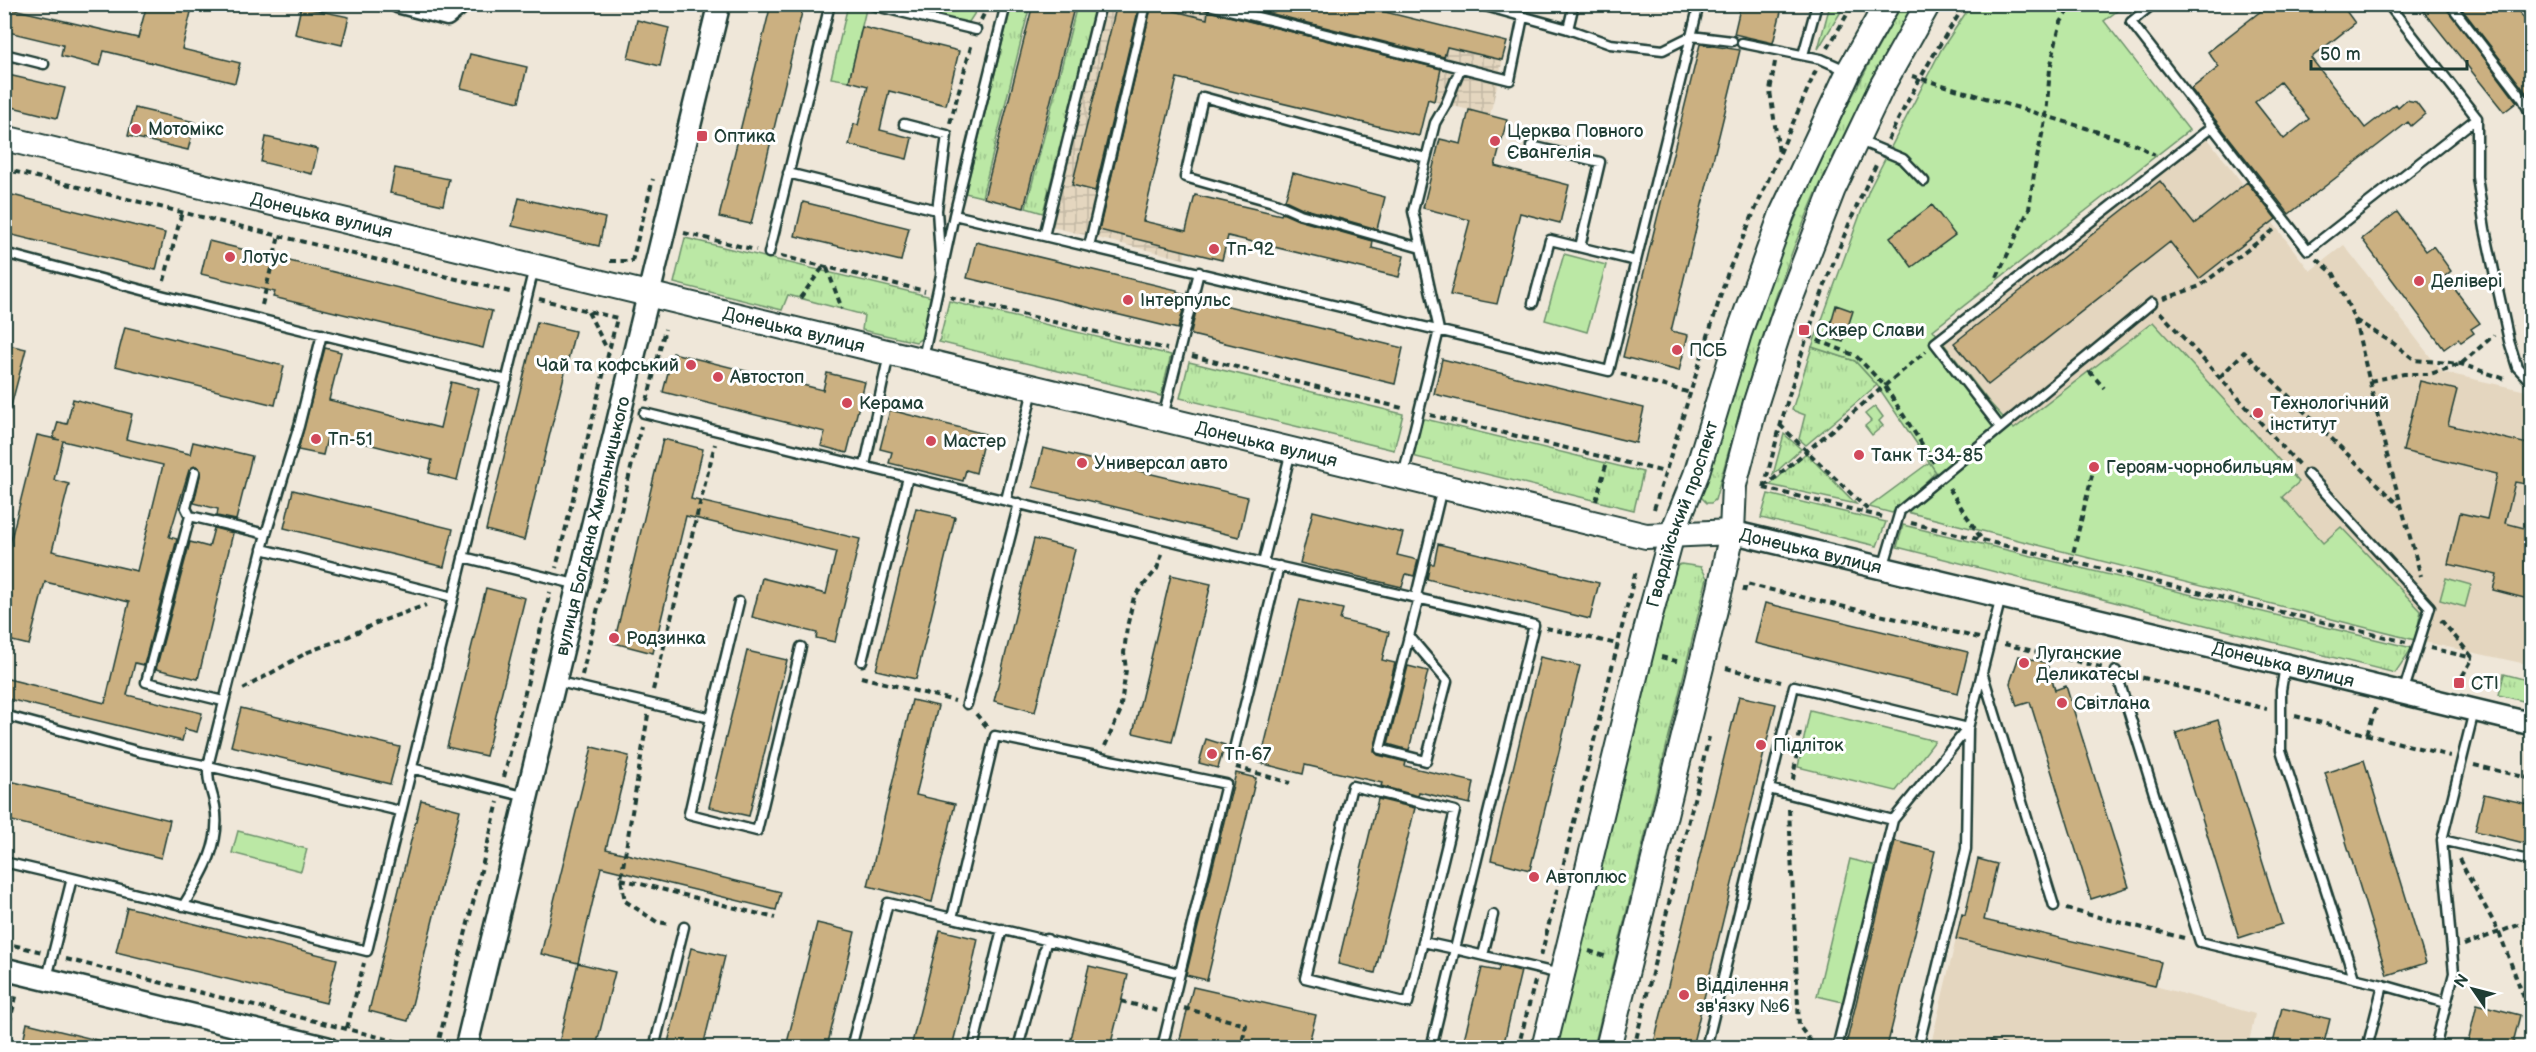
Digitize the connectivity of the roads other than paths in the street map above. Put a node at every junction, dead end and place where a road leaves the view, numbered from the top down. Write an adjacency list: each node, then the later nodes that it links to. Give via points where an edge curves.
1 (397, 4): 2 (street, via 447,16)
2 (463, 4)
3 (719, 4): 54 (street, вулиця Богдана Хмельницького)
4 (830, 4): 40 (lane)
5 (867, 4): 23 (lane)
6 (1006, 4): 43 (lane)
7 (1101, 4): 44 (lane)
8 (1146, 4): 45 (lane)
9 (1206, 4): 30 (lane)
10 (1478, 4): 21 (lane)
11 (1574, 4): 22 (lane)
12 (1699, 4): 24 (lane)
13 (1817, 4): 28 (lane)
14 (1887, 4): 31 (main road, Гвардійський проспект)
15 (1928, 4): 37 (main road, Гвардійський проспект)
16 (2153, 4): 35 (lane, via 2131,22)
17 (2388, 4): 33 (lane)
18 (2450, 4): 32 (lane, via 2523,99)
19 (2528, 4): 20 (lane)
20 (2532, 9)
21 (1523, 16): 22 (lane); 30 (lane, via 1510,80)
22 (1568, 29): 24 (lane, via 1610,44 1663,50)
23 (976, 30)
24 (1691, 36): 25 (lane); 50 (lane)
25 (1732, 41)
26 (1742, 43): 28 (lane)
27 (4, 54): 29 (lane)
28 (1803, 56): 31 (lane)
29 (44, 64)
30 (1460, 69): 39 (lane, via 1435,123)
31 (1849, 71): 79 (main road, Гвардійський проспект, via 1782,214 1739,333 1696,475)
32 (2532, 117)
33 (2477, 118): 35 (lane, via 2308,250); 62 (lane, via 2477,177 2484,229 2517,367)
34 (904, 124): 42 (lane, via 947,135)
35 (2212, 127): 66 (lane, via 1935,343)
36 (4, 138): 51 (main road, Донецька вулиця)
37 (1857, 139): 41 (lane, via 1902,159); 77 (main road, Гвардійський проспект, via 1833,189 1756,402 1734,485)
38 (1531, 146): 46 (lane, via 1600,162)
39 (1426, 158): 47 (lane, via 1413,211); 47 (lane, via 1203,97 1185,177)
40 (788, 173): 42 (lane); 49 (lane)
41 (1924, 182)
42 (937, 210): 53 (lane)
43 (954, 215): 44 (lane); 53 (lane)
44 (1044, 236): 45 (lane)
45 (1089, 246): 52 (lane)
46 (1580, 247): 50 (lane); 55 (lane, via 1550,240)
47 (1421, 248): 57 (lane)
48 (4, 253): 58 (lane)
49 (769, 253)
50 (1636, 261): 57 (lane, via 1609,371)
51 (534, 267): 54 (main road, Донецька вулиця); 61 (lane)
52 (1199, 272): 57 (lane); 65 (lane)
53 (941, 274): 60 (lane)
54 (649, 296): 59 (main road, Донецька вулиця); 85 (street, вулиця Богдана Хмельницького)
55 (1533, 303)
56 (2152, 303): 66 (lane)
57 (1439, 330): 72 (lane)
58 (322, 334): 61 (lane); 78 (lane)
59 (889, 353): 60 (main road, Донецька вулиця); 68 (lane)
60 (922, 362): 63 (main road, Донецька вулиця)
61 (507, 380): 81 (lane)
62 (2532, 383)
63 (1033, 388): 65 (main road, Донецька вулиця); 74 (lane)
64 (644, 413): 68 (lane)
65 (1162, 420): 67 (main road, Донецька вулиця)
66 (2000, 427): 84 (lane, via 1900,510)
67 (1291, 451): 72 (main road, Донецька вулиця); 82 (lane)
68 (865, 465): 71 (lane)
69 (195, 472): 76 (lane, via 186,508)
70 (2308, 474): 97 (lane, via 2430,607)
71 (908, 477): 74 (lane); 92 (lane)
72 (1403, 478): 73 (main road, Донецька вулиця)
73 (1442, 487): 79 (main road, Донецька вулиця, via 1646,536); 87 (lane)
74 (1006, 500): 75 (lane)
75 (1018, 503): 82 (lane); 99 (lane)
76 (190, 516): 78 (lane); 98 (lane, via 146,682)
77 (1732, 532): 79 (main road, Донецька вулиця); 84 (street, Донецька вулиця); 142 (main road, Гвардійський проспект)
78 (266, 534): 80 (lane)
79 (1672, 534): 128 (main road, Гвардійський проспект)
80 (262, 549): 86 (lane); 98 (lane)
81 (463, 557): 85 (lane); 86 (lane)
82 (1263, 563): 83 (lane)
83 (1279, 567): 87 (lane); 105 (lane)
84 (1883, 568): 88 (street, Донецька вулиця)
85 (579, 585): 96 (street, вулиця Богдана Хмельницького)
86 (453, 597): 107 (lane)
87 (1417, 597): 90 (lane); 124 (lane, via 1534,625)
88 (2001, 597): 93 (street, Донецька вулиця); 95 (lane)
89 (739, 602): 102 (lane)
90 (1409, 636): 90 (lane, via 1448,681 1426,761 1380,749)
91 (801, 647): 102 (lane, via 758,831 689,814)
92 (862, 661)
93 (2285, 665): 97 (street, Донецька вулиця); 129 (lane, via 2281,750)
94 (2116, 671): 129 (lane, via 2200,942)
95 (1983, 674): 104 (lane); 117 (lane)
96 (554, 681): 102 (lane); 109 (street, вулиця Богдана Хмельницького)
97 (2403, 694): 100 (street, Донецька вулиця)
98 (223, 701): 106 (lane)
99 (967, 704)
100 (2474, 711): 103 (street, Донецька вулиця); 112 (lane)
101 (5, 717): 106 (lane)
102 (711, 718)
103 (2532, 724)
104 (1968, 728): 108 (lane, via 1794,686); 111 (lane); 145 (lane, via 1966,849)
105 (1233, 753)
106 (208, 766): 110 (lane); 116 (lane, via 207,782 215,805 217,830 212,852)
107 (411, 768): 109 (lane); 110 (lane)
108 (1769, 789): 111 (lane); 143 (lane)
109 (527, 797): 134 (street, вулиця Богдана Хмельницького)
110 (400, 811): 116 (lane, via 367,951)
111 (1893, 820): 144 (lane)
112 (2442, 840): 113 (lane); 132 (lane, via 2454,973)
113 (2532, 861)
114 (4, 862): 115 (lane)
115 (72, 879): 116 (lane); 130 (lane)
116 (183, 906)
117 (2054, 906)
118 (1493, 915): 125 (lane)
119 (952, 918): 121 (lane); 127 (lane, via 995,736 1226,784); 136 (lane, via 888,903)
120 (684, 927): 135 (lane)
121 (1002, 929): 122 (lane); 137 (lane)
122 (1047, 939): 127 (lane); 138 (lane)
123 (1423, 942): 123 (lane, via 1455,811 1352,786 1305,978 1408,1003); 124 (lane)
124 (1455, 949): 125 (lane); 140 (lane)
125 (1483, 956): 128 (lane)
126 (4, 969): 130 (street)
127 (1180, 973): 139 (lane)
128 (1562, 975): 141 (main road, Гвардійський проспект)
129 (2354, 978): 131 (lane)
130 (47, 979): 133 (street, via 268,1037)
131 (2382, 985): 132 (lane); 146 (lane)
132 (2446, 1003): 147 (lane)
133 (327, 1047)
134 (466, 1047)
135 (654, 1047)
136 (850, 1047)
137 (973, 1047)
138 (1018, 1047)
139 (1162, 1047)
140 (1431, 1047)
141 (1545, 1047)
142 (1608, 1047)
143 (1706, 1047)
144 (1838, 1047)
145 (1918, 1047)
146 (2367, 1047)
147 (2435, 1047)

